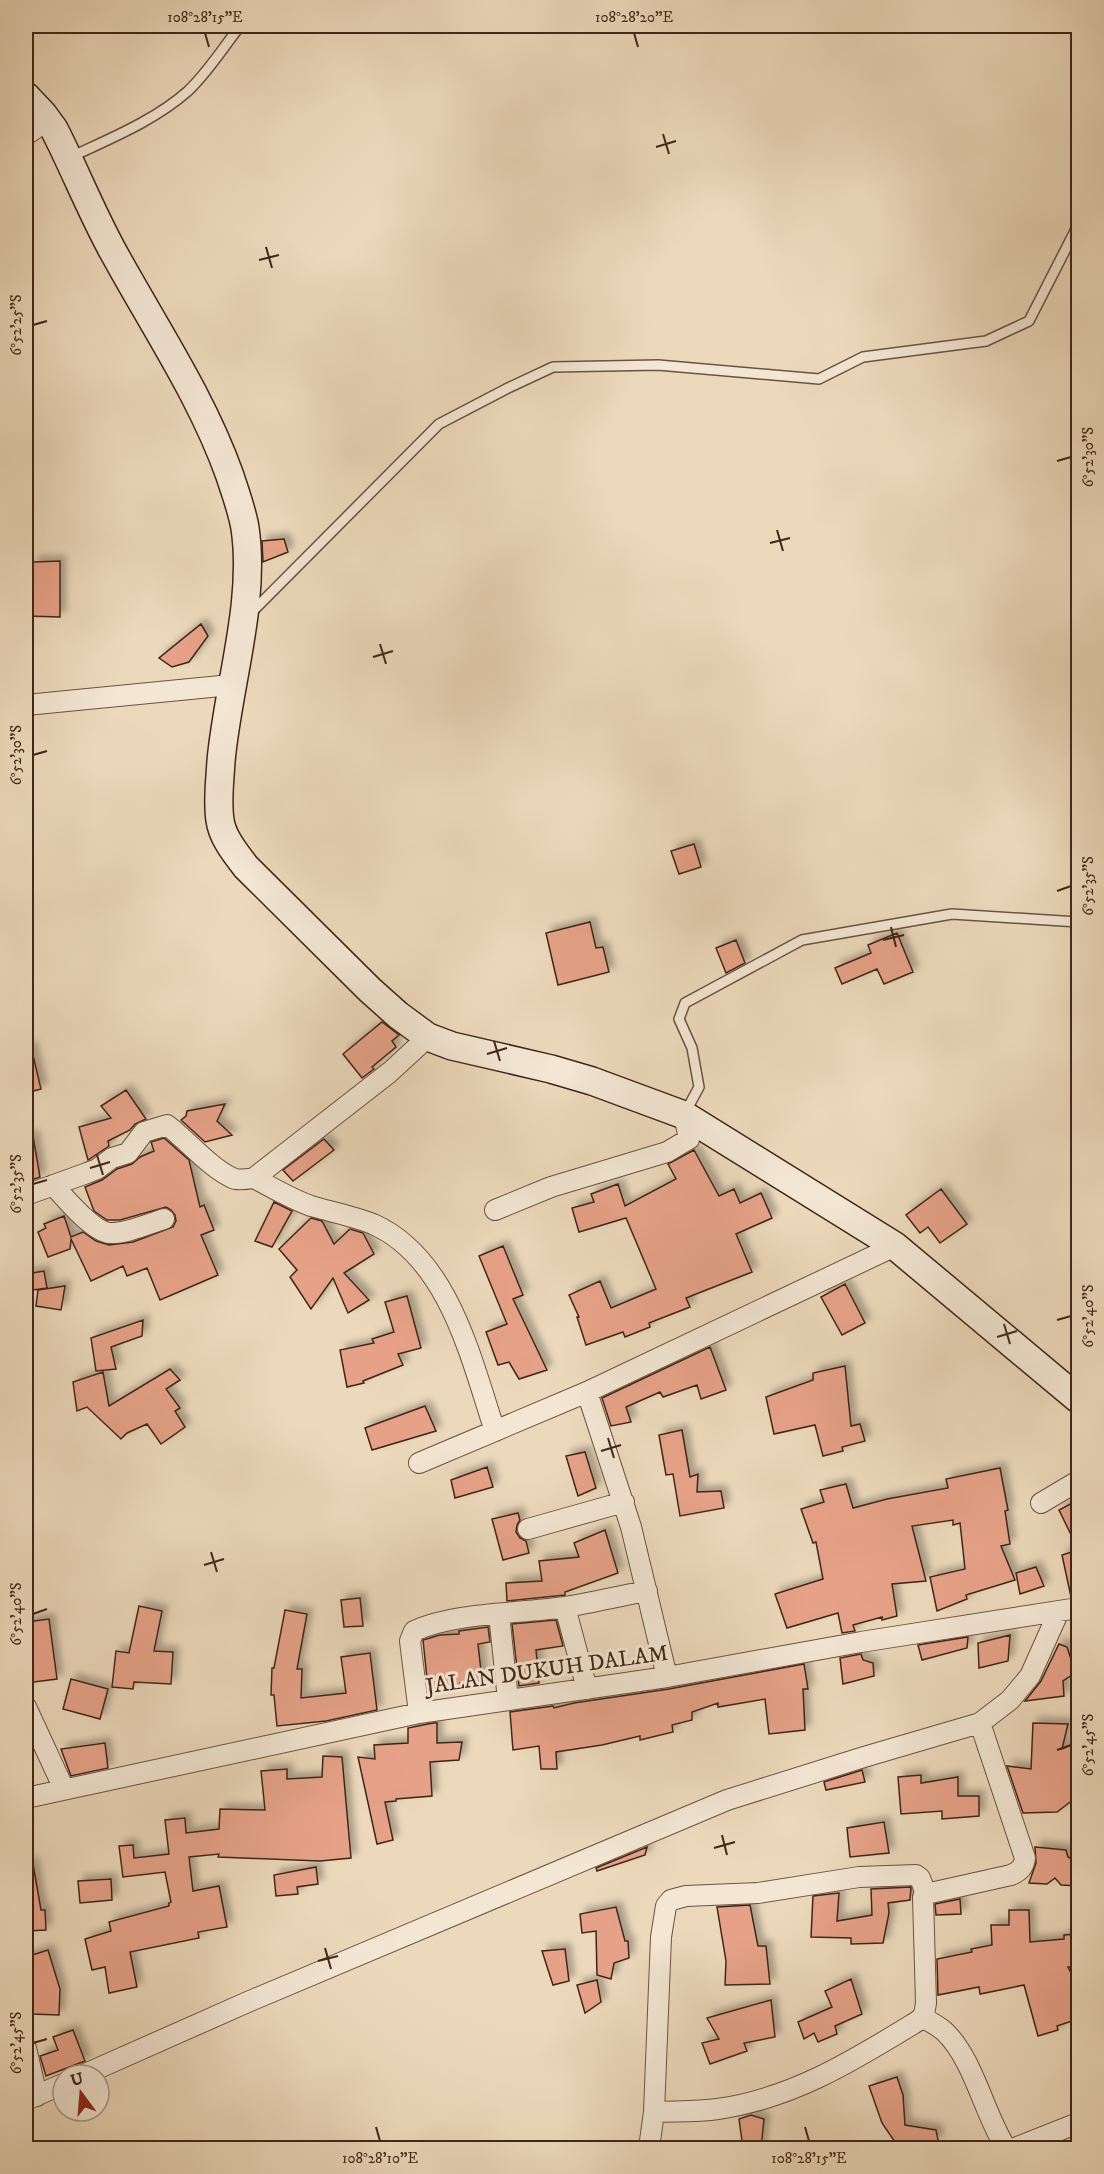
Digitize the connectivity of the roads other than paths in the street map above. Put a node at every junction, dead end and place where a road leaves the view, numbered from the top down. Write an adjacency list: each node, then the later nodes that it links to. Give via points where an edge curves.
1 (240, 26): 5 (lane, via 188,91 139,124)
2 (26, 96): 3 (street)
3 (48, 120): 4 (street); 5 (street)
4 (26, 135)
5 (69, 158): 7 (street, via 114,254 185,378 224,461 244,526 247,571)
6 (1078, 225): 7 (lane, via 1029,321 986,341 863,357 819,379 658,365 553,368 508,388 440,424)
7 (242, 622): 8 (street)
8 (231, 685): 9 (street); 11 (street, via 219,794 220,822 234,850 261,883 370,990)
9 (26, 705)
10 (1078, 922): 12 (lane, via 952,914 802,940 686,1003 679,1019 692,1048 699,1087)
11 (428, 1037): 12 (street, via 592,1081); 13 (street, via 390,1072)
12 (684, 1115): 16 (street, via 690,1139 667,1152 567,1181); 18 (street)
13 (254, 1178): 14 (street, via 235,1179 167,1125 144,1132 128,1153); 21 (street, via 293,1199 375,1225 405,1244 448,1301)
14 (53, 1185): 15 (street); 17 (street, via 104,1232)
15 (26, 1195)
16 (495, 1210)
17 (164, 1219)
18 (895, 1246): 19 (street); 20 (street)
19 (587, 1392): 21 (street); 24 (street)
20 (1078, 1399)
21 (495, 1431): 22 (street)
22 (419, 1463)
23 (1078, 1480): 25 (street)
24 (624, 1502): 26 (street); 27 (street)
25 (1041, 1503)
26 (528, 1529)
27 (646, 1591): 28 (street); 31 (street)
28 (565, 1607): 30 (street); 32 (street)
29 (1069, 1610): 31 (street, JALAN DUKUH DALAM); 36 (street, via 1030,1676 1010,1700)
30 (498, 1614): 33 (street); 35 (street, via 427,1625 414,1631 410,1641)
31 (667, 1677): 32 (street, JALAN DUKUH DALAM)
32 (587, 1689): 33 (street, JALAN DUKUH DALAM)
33 (508, 1700): 35 (street, JALAN DUKUH DALAM)
34 (26, 1707): 37 (street)
35 (419, 1713): 37 (street, JALAN DUKUH DALAM)
36 (980, 1723): 39 (street, via 1025,1864 1011,1875); 42 (street, via 727,1800)
37 (64, 1789): 38 (street, JALAN DUKUH DALAM)
38 (26, 1798)
39 (926, 1894): 40 (street, via 922,1900 926,2003); 45 (street, via 916,1875 859,1877 758,1893 671,1900 666,1906 661,1937)
40 (922, 2017): 45 (street, via 846,2065 773,2097 715,2110); 48 (street, via 957,2046)
41 (26, 2048): 44 (street)
42 (110, 2063)
43 (51, 2089): 44 (street)
44 (31, 2098)
45 (654, 2112): 47 (street)
46 (1078, 2123): 49 (street)
47 (649, 2148)
48 (1006, 2148)
49 (1015, 2148)

